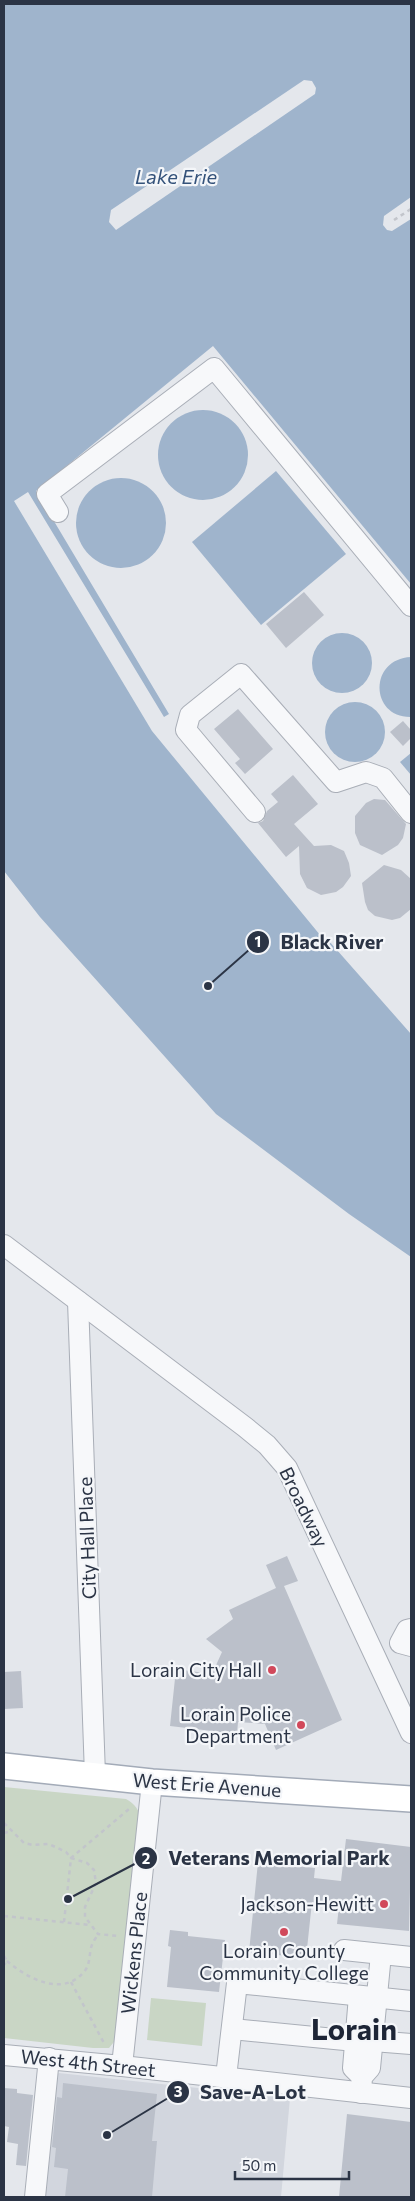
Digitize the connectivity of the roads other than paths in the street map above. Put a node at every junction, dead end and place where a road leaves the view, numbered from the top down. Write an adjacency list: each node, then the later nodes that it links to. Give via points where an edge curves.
1 (58, 512): 2 (street, via 47,494 214,368)
2 (411, 606)
3 (255, 812): 4 (street, via 186,730 190,715 241,674 336,782 366,772 383,778)
4 (411, 813)
5 (4, 1245): 6 (street, Broadway)
6 (78, 1300): 8 (street, Broadway, via 245,1427 278,1456 287,1468); 11 (street, City Hall Place)
7 (407, 1639): 8 (street)
8 (374, 1654): 9 (street, Broadway)
9 (411, 1733)
10 (4, 1766): 11 (main road, West Erie Avenue)
11 (95, 1775): 12 (main road, West Erie Avenue)
12 (152, 1782): 13 (main road, West Erie Avenue); 24 (street, Wickens Place)
13 (411, 1800)
14 (344, 1950): 15 (street)
15 (381, 1954): 16 (street); 17 (street)
16 (411, 1957)
17 (368, 1997): 18 (street); 19 (street, via 237,1983); 20 (street)
18 (411, 2001)
19 (232, 2029): 20 (street); 25 (street)
20 (364, 2041): 21 (street); 26 (street, via 370,2068)
21 (411, 2044)
22 (4, 2054): 23 (street, West 4th Street)
23 (49, 2058): 24 (street, West 4th Street); 28 (street)
24 (122, 2066): 25 (street, West 4th Street)
25 (226, 2077): 26 (street, West 4th Street)
26 (362, 2085): 27 (street, West 4th Street)
27 (411, 2098)
28 (35, 2197)

